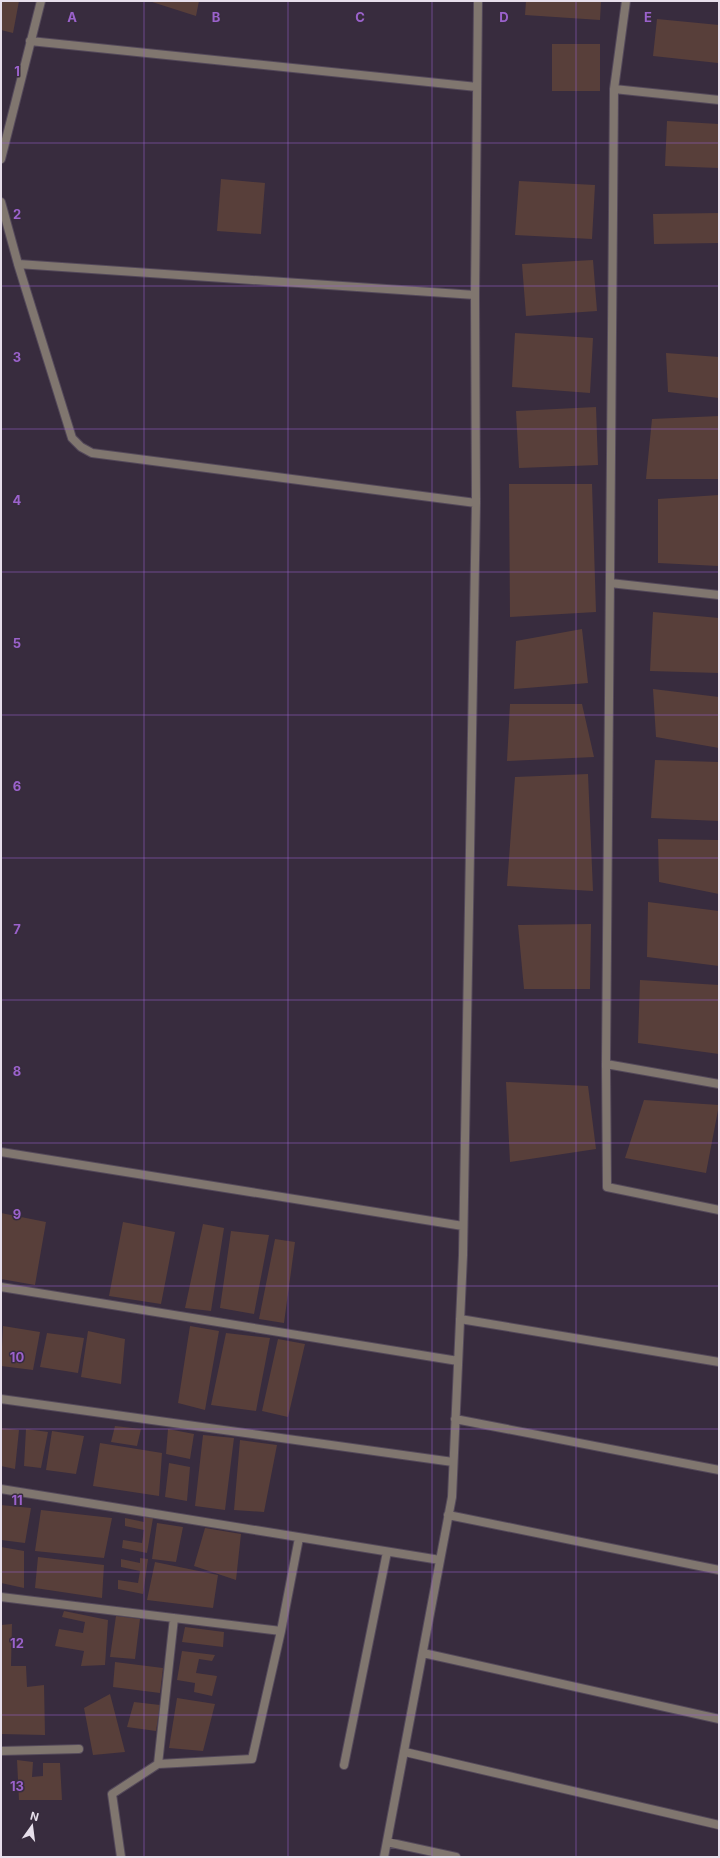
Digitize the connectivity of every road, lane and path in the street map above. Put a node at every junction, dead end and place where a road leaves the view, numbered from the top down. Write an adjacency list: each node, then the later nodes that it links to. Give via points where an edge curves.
1 (41, 1): 4 (street)
2 (478, 1): 5 (street)
3 (626, 1): 6 (street)
4 (30, 41): 5 (street); 8 (street)
5 (477, 87): 11 (street)
6 (614, 89): 7 (street); 13 (street)
7 (719, 100)
8 (1, 159)
9 (1, 202): 10 (street)
10 (18, 264): 11 (street); 12 (street, via 72,438 92,453)
11 (475, 295): 12 (street)
12 (476, 503): 19 (street)
13 (610, 583): 14 (street); 15 (street)
14 (719, 595)
15 (606, 1064): 16 (street); 18 (street, via 607,1187)
16 (719, 1084)
17 (1, 1152): 19 (street)
18 (719, 1210)
19 (463, 1226): 21 (street)
20 (1, 1287): 22 (street)
21 (460, 1319): 22 (street); 23 (street)
22 (458, 1361): 25 (street)
23 (719, 1362)
24 (1, 1399): 26 (street)
25 (455, 1419): 26 (street); 27 (street)
26 (453, 1462): 29 (street, via 452,1498)
27 (719, 1470)
28 (1, 1489): 30 (street)
29 (448, 1515): 32 (street); 33 (street)
30 (299, 1538): 31 (street); 36 (street)
31 (387, 1552): 32 (street); 43 (street)
32 (440, 1560): 37 (street)
33 (719, 1570)
34 (1, 1597): 35 (street)
35 (174, 1618): 36 (street); 42 (street)
36 (281, 1631): 42 (street, via 252,1759)
37 (423, 1653): 38 (street); 41 (street)
38 (719, 1719)
39 (79, 1749): 40 (street)
40 (1, 1751)
41 (405, 1752): 44 (street); 45 (street)
42 (158, 1764): 46 (street, via 112,1794)
43 (344, 1765)
44 (719, 1825)
45 (387, 1842): 47 (street); 48 (street)
46 (121, 1857)
47 (384, 1857)
48 (456, 1857)

